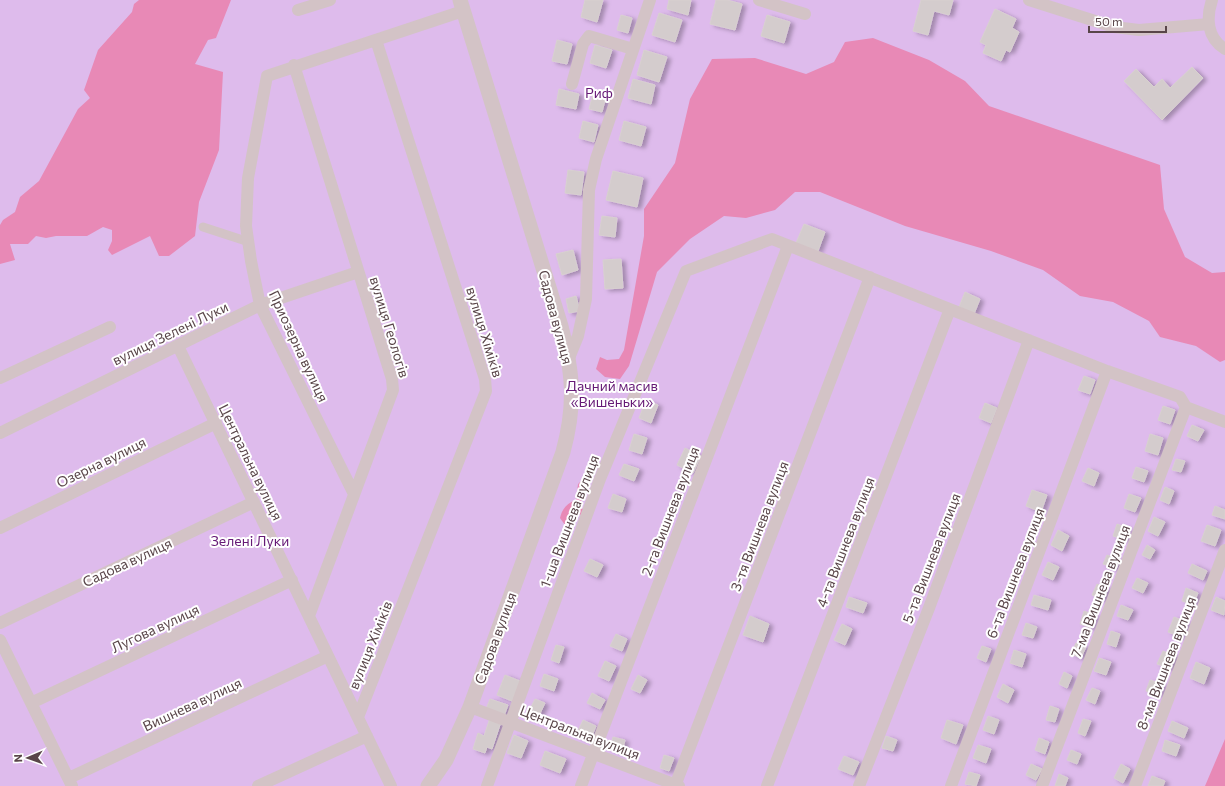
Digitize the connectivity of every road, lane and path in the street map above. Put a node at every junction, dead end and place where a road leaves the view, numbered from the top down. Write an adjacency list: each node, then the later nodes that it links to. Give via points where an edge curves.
1 (330, 0): 7 (street)
2 (650, 0): 11 (street)
3 (760, 0): 8 (street)
4 (1030, 0): 9 (street, via 1114,27 1139,30)
5 (1212, 0): 9 (street, via 1208,11)
6 (462, 5): 10 (street, Приозерна вулиця); 25 (street, Садова вулиця)
7 (298, 10)
8 (805, 14)
9 (1209, 24): 12 (street, via 1213,36)
10 (376, 40): 13 (street, Приозерна вулиця); 43 (street, вулиця Хіміків, via 485,379 486,391)
11 (633, 49): 14 (street, via 589,36 583,44); 25 (street, via 596,159 589,190 586,299 578,336)
12 (1225, 49)
13 (294, 65): 16 (street, Приозерна вулиця, via 267,76 248,178); 18 (street, вулиця Геологів)
14 (572, 84)
15 (203, 227): 16 (street)
16 (248, 242): 20 (street, Приозерна вулиця)
17 (788, 246): 19 (street); 44 (street, 1-ша Вишнева вулиця, via 772,239 686,271 600,479); 46 (street, 2-га Вишнева вулиця)
18 (358, 272): 20 (street, вулиця Зелені Луки); 32 (street, вулиця Геологів, via 392,379 393,390)
19 (870, 277): 21 (street); 53 (street, 3-тя Вишнева вулиця)
20 (260, 305): 24 (street, вулиця Зелені Луки); 32 (street, Приозерна вулиця)
21 (950, 309): 23 (street); 54 (street, 4-та Вишнева вулиця)
22 (110, 327): 27 (street)
23 (1029, 340): 26 (street); 55 (street, 5-та Вишнева вулиця, via 929,608)
24 (178, 346): 30 (street, Центральна вулиця); 31 (street, вулиця Зелені Луки)
25 (569, 358): 42 (street, Садова вулиця, via 572,407 563,452)
26 (1107, 371): 28 (street, via 1180,397); 56 (street, 6-та Вишнева вулиця)
27 (0, 378)
28 (1186, 407): 29 (street); 57 (street, 7-ма Вишнева вулиця)
29 (1225, 422)
30 (216, 423): 33 (street, Центральна вулиця); 34 (street, Озерна вулиця)
31 (0, 433)
32 (354, 494): 37 (street, вулиця Геологів)
33 (254, 502): 36 (street, Центральна вулиця); 38 (street, Садова вулиця)
34 (0, 528)
35 (1225, 550): 58 (street, 8-ма Вишнева вулиця)
36 (292, 580): 37 (street, Центральна вулиця); 41 (street, Лугова вулиця)
37 (309, 616): 40 (street, Центральна вулиця)
38 (0, 623)
39 (0, 640): 41 (street)
40 (328, 656): 43 (street, Центральна вулиця); 47 (street, Вишнева вулиця)
41 (31, 703): 47 (street)
42 (470, 707): 44 (street, Центральна вулиця); 50 (street, Садова вулиця, via 446,760)
43 (358, 717): 45 (street, Центральна вулиця)
44 (510, 722): 46 (street, Центральна вулиця); 51 (street, 1-ша Вишнева вулиця)
45 (367, 736): 48 (street); 49 (street, Центральна вулиця)
46 (593, 753): 52 (street, 2-га Вишнева вулиця); 53 (street, Центральна вулиця)
47 (70, 782)
48 (258, 786)
49 (391, 786)
50 (428, 786)
51 (487, 786)
52 (581, 786)
53 (677, 786)
54 (767, 786)
55 (859, 786)
56 (951, 786)
57 (1042, 786)
58 (1135, 786)

